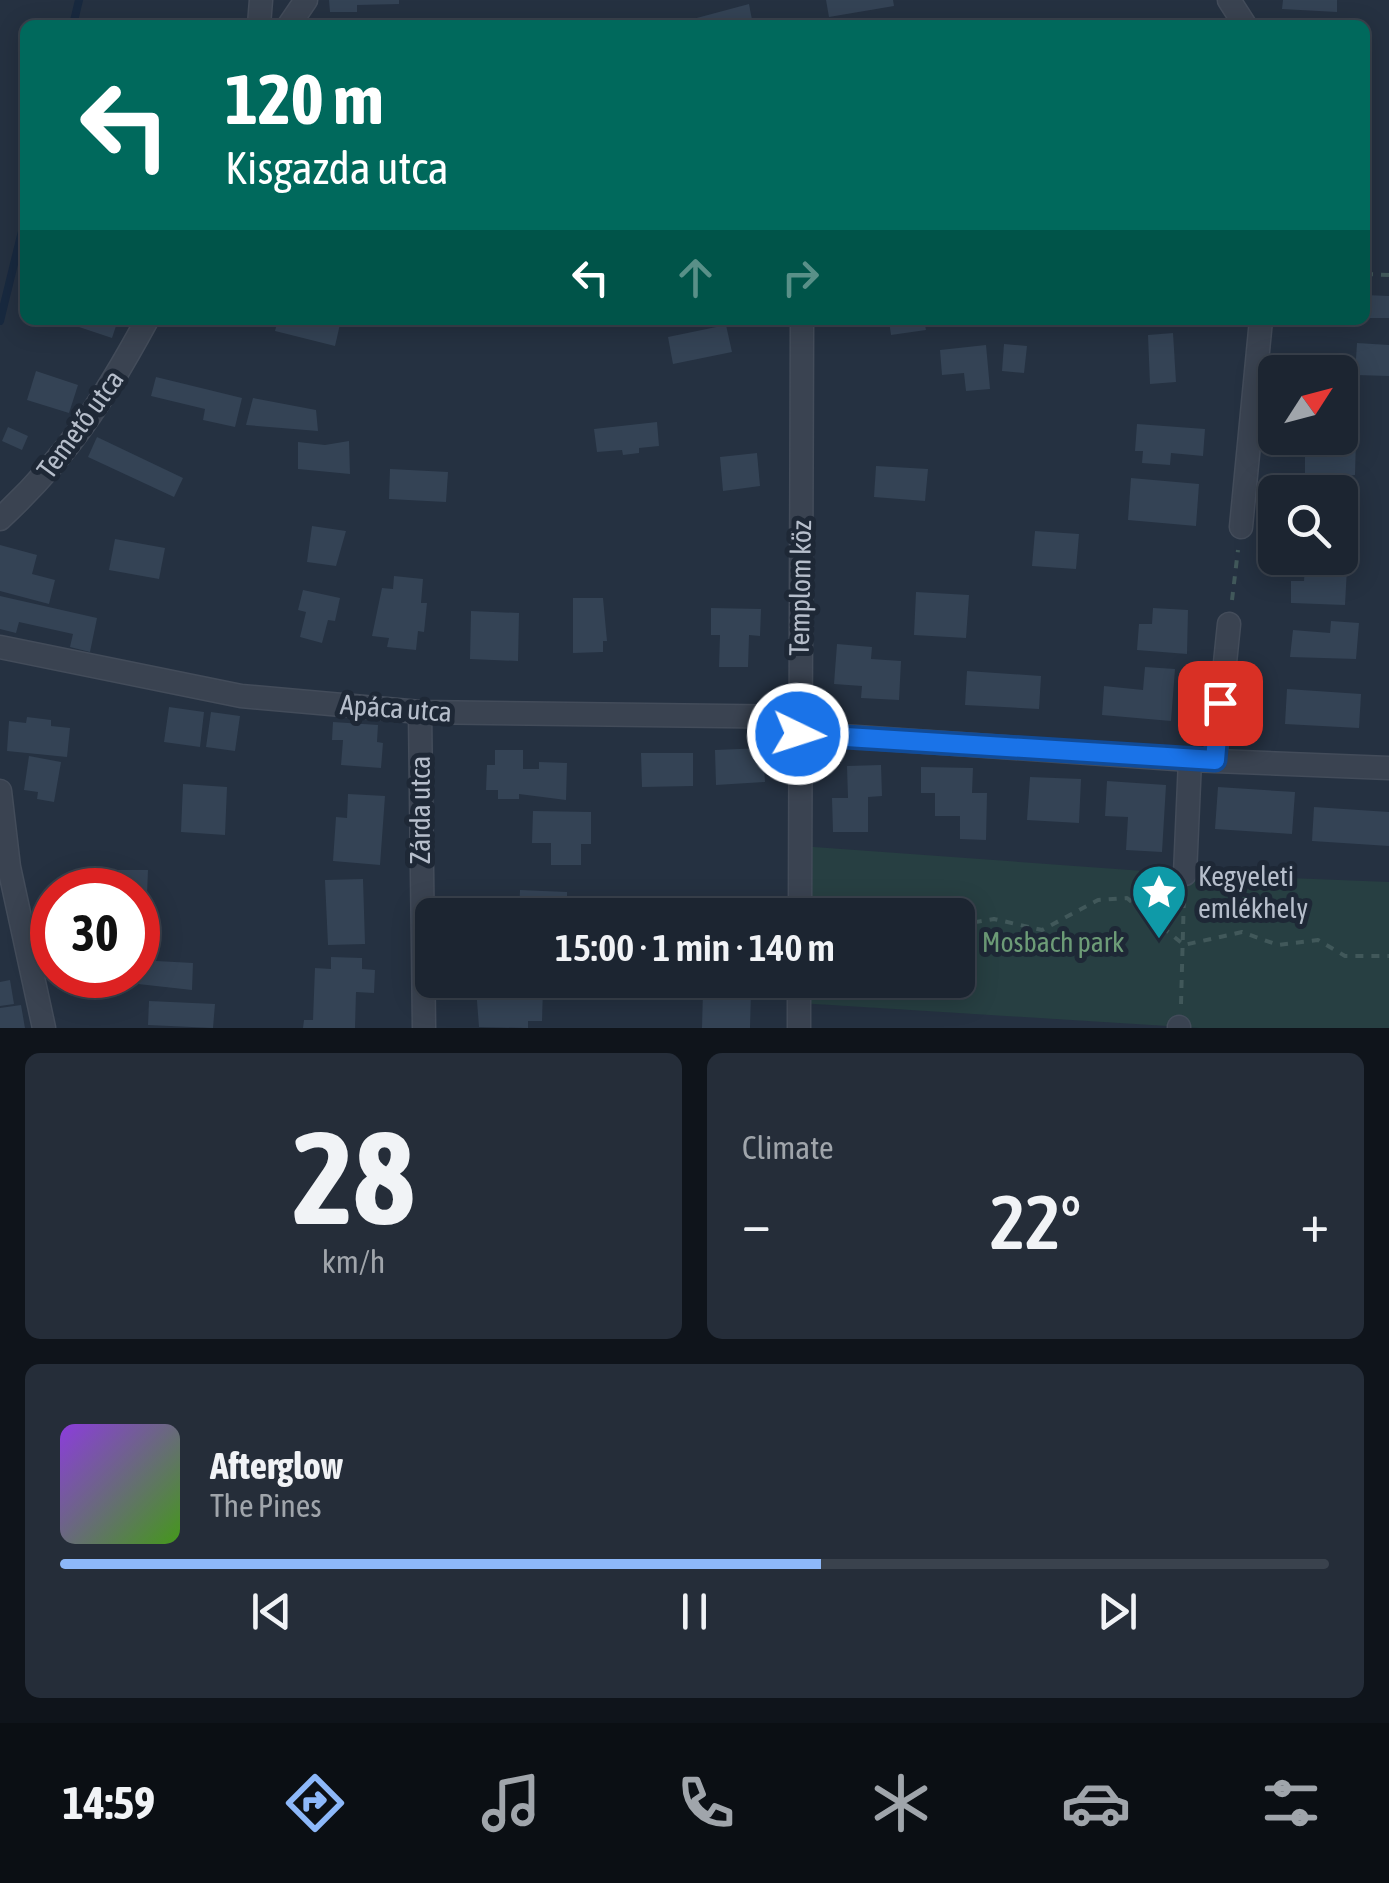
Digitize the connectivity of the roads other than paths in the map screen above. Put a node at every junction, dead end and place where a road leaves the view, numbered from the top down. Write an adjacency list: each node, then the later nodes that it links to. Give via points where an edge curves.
1 (144, 325): 4 (street, Temető utca, via 84,428)
2 (802, 325): 9 (street, Templom köz)
3 (1261, 325): 5 (street)
4 (0, 519)
5 (1241, 527)
6 (1228, 624): 11 (street)
7 (0, 646): 8 (street, Apáca utca, via 241,696)
8 (420, 712): 9 (street, Apáca utca); 18 (street, Zárda utca)
9 (798, 725): 10 (street, Apáca utca); 15 (street, Templom köz)
10 (1190, 760): 11 (street, Apáca utca); 14 (street)
11 (1215, 760): 12 (street, Apáca utca)
12 (1389, 768)
13 (0, 791): 17 (street, via 9,868)
14 (1184, 874)
15 (800, 898)
16 (799, 998): 19 (street)
17 (44, 1028)
18 (424, 1028)
19 (798, 1028)

